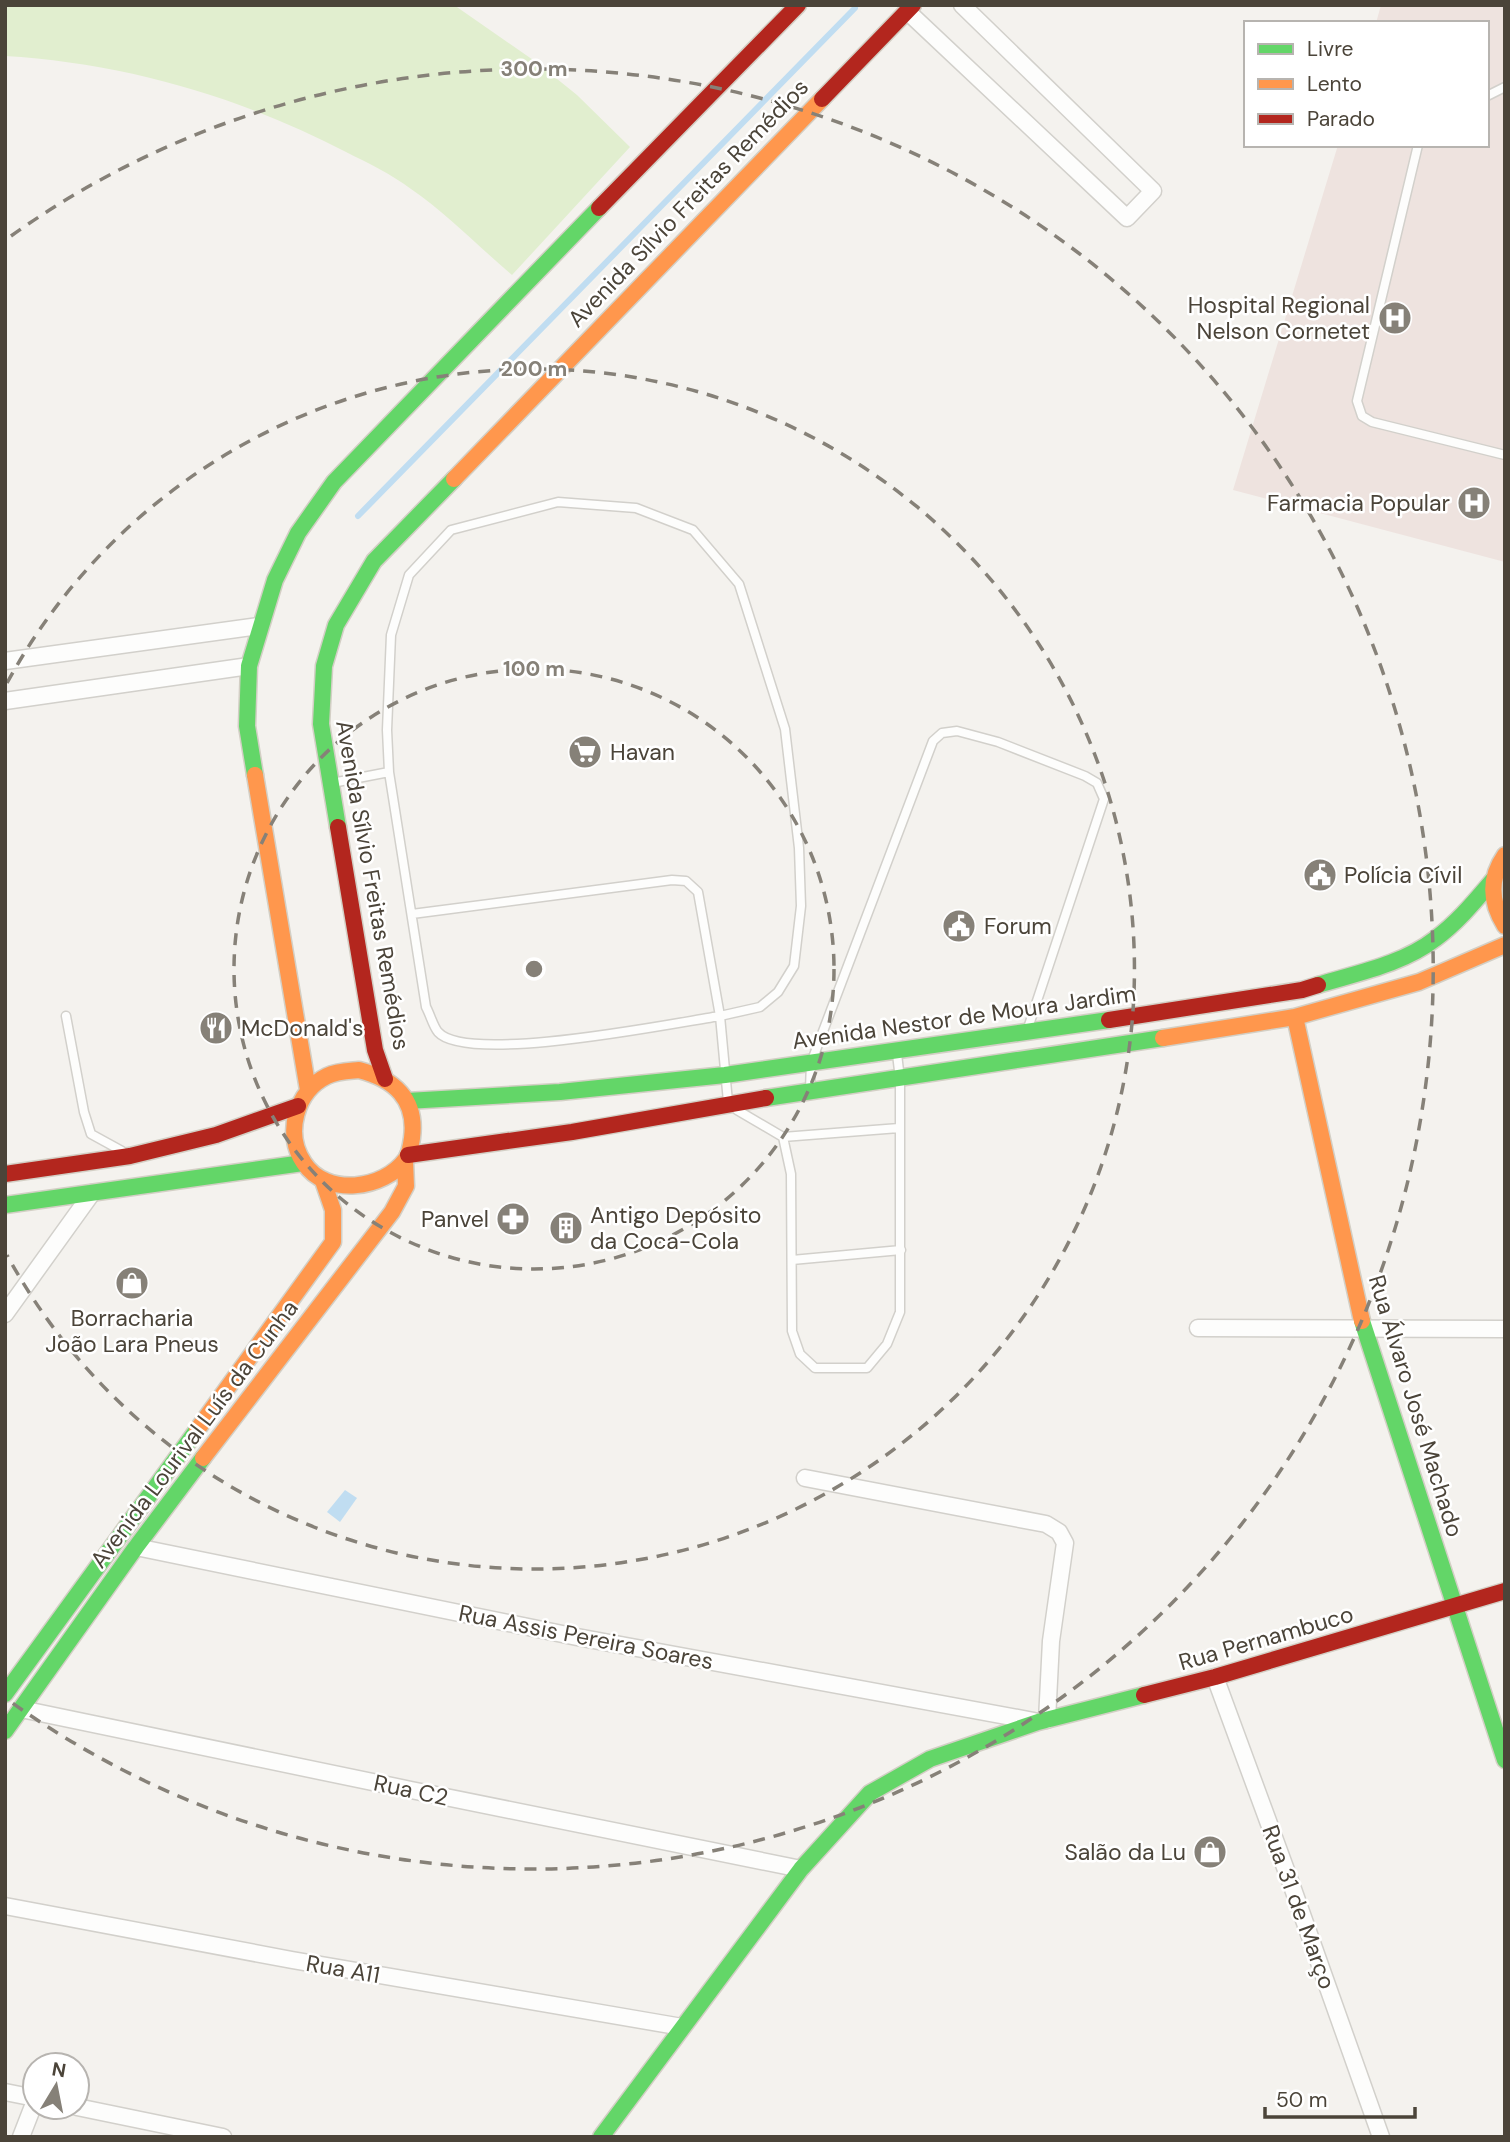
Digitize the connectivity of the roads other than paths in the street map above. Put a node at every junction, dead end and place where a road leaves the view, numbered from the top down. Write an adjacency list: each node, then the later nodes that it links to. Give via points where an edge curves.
1 (798, 5): 8 (street, via 334,482 298,533 275,580)
2 (962, 5): 3 (street, via 1153,191 1127,218)
3 (906, 7): 13 (street, Avenida Sílvio Freitas Remédios, via 374,561 336,625 324,666 321,724)
4 (1505, 87): 5 (lane)
5 (1489, 95)
6 (1418, 147): 7 (lane, via 1357,401 1362,416 1372,422)
7 (1505, 454)
8 (260, 626): 9 (street); 10 (street)
9 (5, 661)
10 (249, 666): 11 (street); 31 (street, via 247,726)
11 (5, 701)
12 (389, 772): 13 (lane); 16 (lane); 20 (lane, via 391,635 409,575 452,530 558,502 636,508 693,530 739,584 785,729 799,848 794,966 778,992 760,1007)
13 (330, 784): 29 (street, Avenida Sílvio Freitas Remédios, via 375,1051)
14 (1505, 855): 15 (street, Avenida Nestor de Moura Jardim)
15 (1493, 880): 17 (street, via 1493,900); 22 (street, Avenida Nestor de Moura Jardim, via 1457,921 1402,958 1302,990)
16 (412, 914): 20 (lane, via 426,1007 438,1032 456,1041 510,1046); 20 (lane, via 605,887 686,881 698,892)
17 (1505, 926)
18 (1505, 945): 21 (street, via 1419,982)
19 (66, 1016): 38 (lane, via 92,1134)
20 (720, 1016): 28 (lane)
21 (1295, 1017): 25 (street); 49 (street, Rua Álvaro José Machado)
22 (1027, 1032): 23 (street, Avenida Nestor de Moura Jardim); 25 (lane); 26 (lane, via 1104,799 1097,783 1085,776 998,742 957,731 942,733 933,741)
23 (990, 1038): 24 (street, Avenida Nestor de Moura Jardim); 27 (street)
24 (897, 1051): 26 (street, Avenida Nestor de Moura Jardim); 30 (lane)
25 (1027, 1059): 27 (street)
26 (811, 1063): 28 (street, Avenida Nestor de Moura Jardim); 32 (lane)
27 (992, 1065): 30 (street)
28 (725, 1075): 33 (street, Avenida Nestor de Moura Jardim); 34 (lane)
29 (386, 1079): 31 (street, via 359,1070 331,1074); 33 (street)
30 (900, 1079): 32 (street); 36 (lane)
31 (308, 1090): 35 (street)
32 (810, 1092): 34 (street)
33 (407, 1101): 39 (street, via 414,1128)
34 (728, 1104): 37 (lane); 39 (street)
35 (298, 1106): 38 (street, via 216,1135); 40 (street, via 293,1135)
36 (899, 1128): 37 (lane); 45 (lane)
37 (783, 1137): 46 (lane, via 791,1174)
38 (131, 1156): 41 (street)
39 (407, 1158): 42 (street, via 362,1185); 52 (street, Avenida Lourival Luís da Cunha, via 406,1186 392,1212)
40 (303, 1163): 42 (street); 43 (street)
41 (5, 1174)
42 (323, 1181): 56 (street, Avenida Lourival Luís da Cunha, via 335,1212 333,1242)
43 (92, 1193): 44 (street); 47 (street)
44 (5, 1205)
45 (901, 1250): 46 (lane); 46 (lane, via 900,1312 887,1345 867,1368 815,1368 800,1354 792,1331)
46 (792, 1260)
47 (5, 1314)
48 (1198, 1328): 49 (street)
49 (1364, 1329): 50 (street); 54 (street, Rua Álvaro José Machado)
50 (1505, 1329)
51 (805, 1478): 58 (street, via 1046,1524 1059,1532 1065,1544)
52 (136, 1547): 57 (street, Avenida Lourival Luís da Cunha); 58 (street, Rua Assis Pereira Soares, via 577,1637)
53 (1505, 1591): 54 (street, Rua Pernambuco)
54 (1454, 1608): 55 (street, Rua Pernambuco); 60 (street, Rua Álvaro José Machado)
55 (1215, 1677): 58 (street, Rua Pernambuco); 67 (street, Rua 31 de Março)
56 (5, 1694)
57 (21, 1709): 59 (street, Avenida Lourival Luís da Cunha); 61 (street, Rua C2)
58 (1042, 1721): 61 (street, Rua Pernambuco, via 930,1759 870,1793)
59 (5, 1731)
60 (1505, 1760)
61 (802, 1869): 63 (street, Rua Pernambuco)
62 (5, 1906): 63 (street, Rua A11)
63 (682, 2027): 66 (street, Rua Pernambuco)
64 (91, 2110): 65 (street)
65 (223, 2137)
66 (601, 2137)
67 (1381, 2137)

